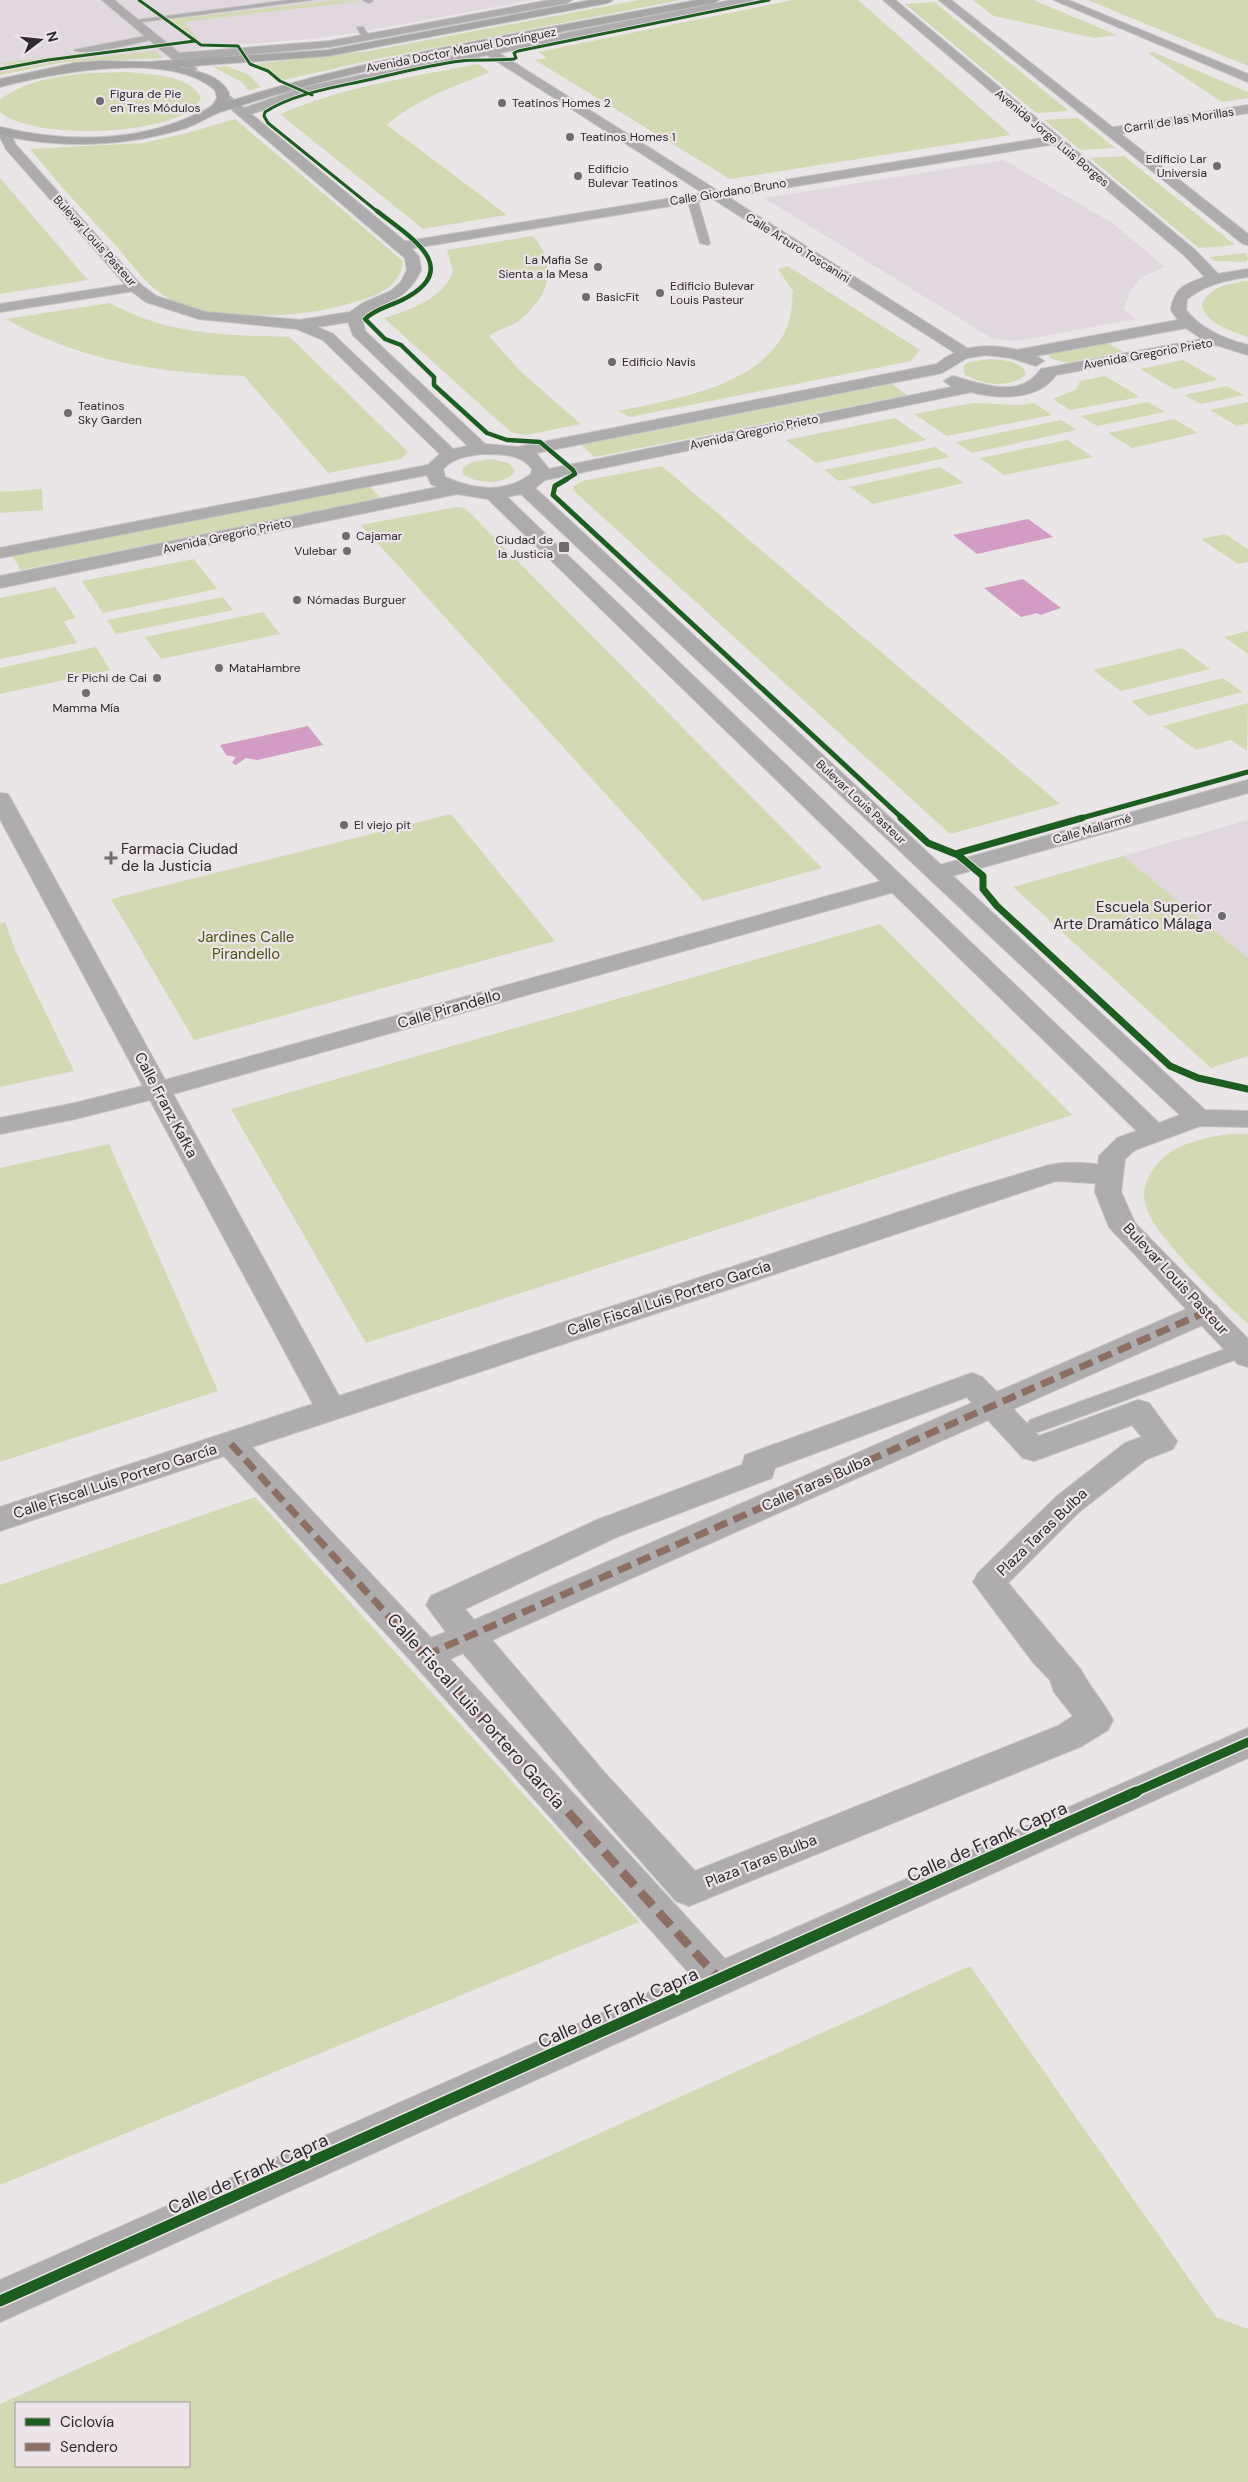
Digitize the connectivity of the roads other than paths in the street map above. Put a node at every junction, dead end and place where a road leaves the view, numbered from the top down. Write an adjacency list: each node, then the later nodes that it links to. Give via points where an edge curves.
1 (107, 0): 11 (street)
2 (308, 0): 11 (lane)
3 (567, 0): 10 (street, Avenida Doctor Manuel Domínguez)
4 (608, 0): 12 (main road, Avenida Doctor Manuel Domínguez)
5 (714, 0): 14 (main road, Avenida Doctor Manuel Domínguez)
6 (748, 0): 14 (street, Avenida Doctor Manuel Domínguez)
7 (888, 0): 25 (street, Avenida Jorge Luis Borges)
8 (944, 0): 23 (street)
9 (1059, 0): 19 (street)
10 (549, 3): 12 (main road); 16 (street, Avenida Doctor Manuel Domínguez, via 363,33 310,46)
11 (133, 21): 13 (street)
12 (460, 29): 16 (main road, Avenida Doctor Manuel Domínguez, via 328,53)
13 (151, 37): 15 (lane); 16 (street)
14 (485, 49): 21 (street, Avenida Doctor Manuel Domínguez); 26 (street, Calle Arturo Toscanini)
15 (78, 50)
16 (181, 60): 17 (main road, Avenida Doctor Manuel Domínguez); 18 (street)
17 (139, 66): 18 (main road); 20 (main road, via 78,67)
18 (196, 75): 21 (main road, via 217,85)
19 (1248, 78)
20 (0, 83)
21 (233, 105): 24 (main road, via 220,104 212,112 178,126 128,136 70,140); 30 (street, Bulevar Louis Pasteur)
22 (1248, 109): 23 (street, Carril de las Morillas)
23 (1109, 132): 28 (street)
24 (3, 138): 33 (street, Bulevar Louis Pasteur)
25 (1055, 140): 26 (street, Calle Giordano Bruno); 32 (street, Avenida Jorge Luis Borges)
26 (713, 194): 27 (street, Calle Giordano Bruno); 40 (street, Calle Arturo Toscanini)
27 (692, 198): 29 (lane); 30 (street, Calle Giordano Bruno)
28 (1248, 241)
29 (705, 243)
30 (402, 246): 35 (street, Bulevar Louis Pasteur, via 412,258 414,270 407,284 396,294)
31 (1248, 273): 32 (street)
32 (1214, 278): 36 (street, via 1180,297 1178,310)
33 (135, 286): 34 (street); 37 (street, Bulevar Louis Pasteur, via 152,299 204,316)
34 (0, 308)
35 (354, 316): 37 (street, Bulevar Louis Pasteur); 45 (street, via 358,332)
36 (1187, 323): 38 (street); 41 (street, Avenida Gregorio Prieto)
37 (300, 325): 47 (street, Bulevar Louis Pasteur, via 328,337)
38 (1219, 340): 39 (street); 43 (street, Avenida Gregorio Prieto)
39 (1248, 350)
40 (965, 353): 41 (street); 42 (street, via 950,359)
41 (1020, 354): 43 (street, via 1041,364)
42 (942, 368): 44 (street, via 949,380); 46 (street, Avenida Gregorio Prieto)
43 (1047, 372): 44 (street, via 1039,385 1020,390 998,392)
44 (969, 388): 49 (street, Avenida Gregorio Prieto)
45 (481, 449): 46 (street); 47 (street)
46 (517, 452): 49 (street, Bulevar Louis Pasteur, via 538,462 541,469)
47 (450, 454): 48 (street)
48 (434, 469): 50 (street, via 437,480); 52 (street, Avenida Gregorio Prieto)
49 (532, 481): 51 (street, Avenida Gregorio Prieto); 56 (street, Bulevar Louis Pasteur)
50 (455, 489): 51 (street, Avenida Gregorio Prieto); 53 (street, Avenida Gregorio Prieto)
51 (492, 493): 57 (street)
52 (0, 553)
53 (0, 582)
54 (1248, 786): 56 (street, Calle Mallarmé)
55 (0, 800): 58 (street, Calle Franz Kafka)
56 (937, 873): 59 (street, Bulevar Louis Pasteur)
57 (897, 884): 58 (street, Calle Pirandello); 62 (street)
58 (158, 1090): 61 (street, Calle Pirandello); 67 (street, Calle Franz Kafka)
59 (1198, 1118): 60 (street, Bulevar Louis Pasteur); 62 (street, Bulevar Louis Pasteur)
60 (1248, 1119)
61 (0, 1126)
62 (1154, 1133): 63 (street, Bulevar Louis Pasteur, via 1126,1144 1112,1156)
63 (1110, 1175): 64 (street, Bulevar Louis Pasteur, via 1108,1192 1124,1227); 67 (street, Calle Fiscal Luis Portero García, via 1046,1174)
64 (1206, 1312): 65 (street, Bulevar Louis Pasteur); 66 (street, Calle Taras Bulba)
65 (1245, 1353): 68 (lane)
66 (992, 1406): 71 (street, Calle Taras Bulba); 71 (street, Plaza Taras Bulba, via 972,1384 756,1464 761,1470 608,1528 442,1605); 71 (street, Plaza Taras Bulba, via 1034,1450 1138,1411 1162,1441 1136,1451 1088,1487 990,1582 1069,1680 1066,1682 1096,1720 1070,1736 689,1890)
67 (332, 1411): 69 (street, Calle Fiscal Luis Portero García)
68 (1037, 1425)
69 (231, 1444): 70 (street, Calle Fiscal Luis Portero García); 72 (street, Calle Fiscal Luis Portero García)
70 (0, 1519)
71 (468, 1637): 72 (street, Calle Taras Bulba)
72 (426, 1655): 74 (street, Calle Fiscal Luis Portero García)
73 (1248, 1742): 74 (street, Calle de Frank Capra)
74 (718, 1979): 75 (street, Calle de Frank Capra)
75 (0, 2301)

